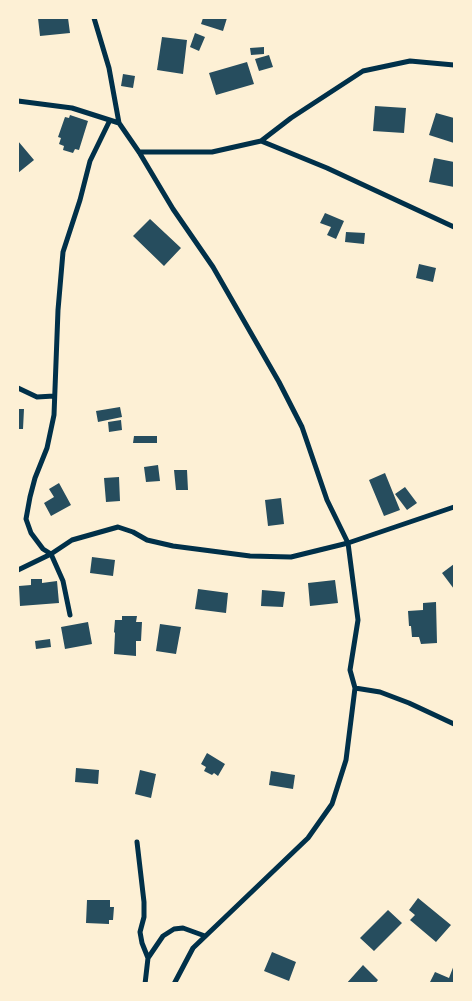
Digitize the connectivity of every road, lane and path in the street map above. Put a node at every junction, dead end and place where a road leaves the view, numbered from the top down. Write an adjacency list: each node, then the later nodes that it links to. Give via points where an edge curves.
1 (94, 18): 5 (street, via 109,68)
2 (454, 66): 6 (street, via 410,61 363,71)
3 (18, 101): 4 (street, via 72,108)
4 (110, 120): 5 (street); 10 (street, via 90,161 63,252)
5 (119, 123): 7 (street)
6 (260, 140): 7 (street, via 212,152); 8 (street)
7 (139, 152): 12 (street, via 173,210 213,267 279,382 302,427 327,500)
8 (454, 227)
9 (18, 388): 10 (street, via 37,396)
10 (54, 396): 13 (street, via 54,415 47,448 35,478 26,519 31,533)
11 (454, 507): 12 (street)
12 (348, 543): 13 (street, via 291,557 250,556 173,546 147,540 118,527 72,540); 16 (street, via 358,620 350,670)
13 (51, 554): 14 (street); 15 (street, via 63,580)
14 (18, 570)
15 (70, 615)
16 (356, 688): 17 (street, via 380,692); 19 (street, via 346,760 332,804 308,838)
17 (454, 724)
18 (137, 842): 20 (street, via 144,902 140,932)
19 (205, 936): 20 (street, via 183,928 174,929 163,936); 22 (street, via 193,948)
20 (148, 958): 21 (street)
21 (145, 984)
22 (174, 984)

